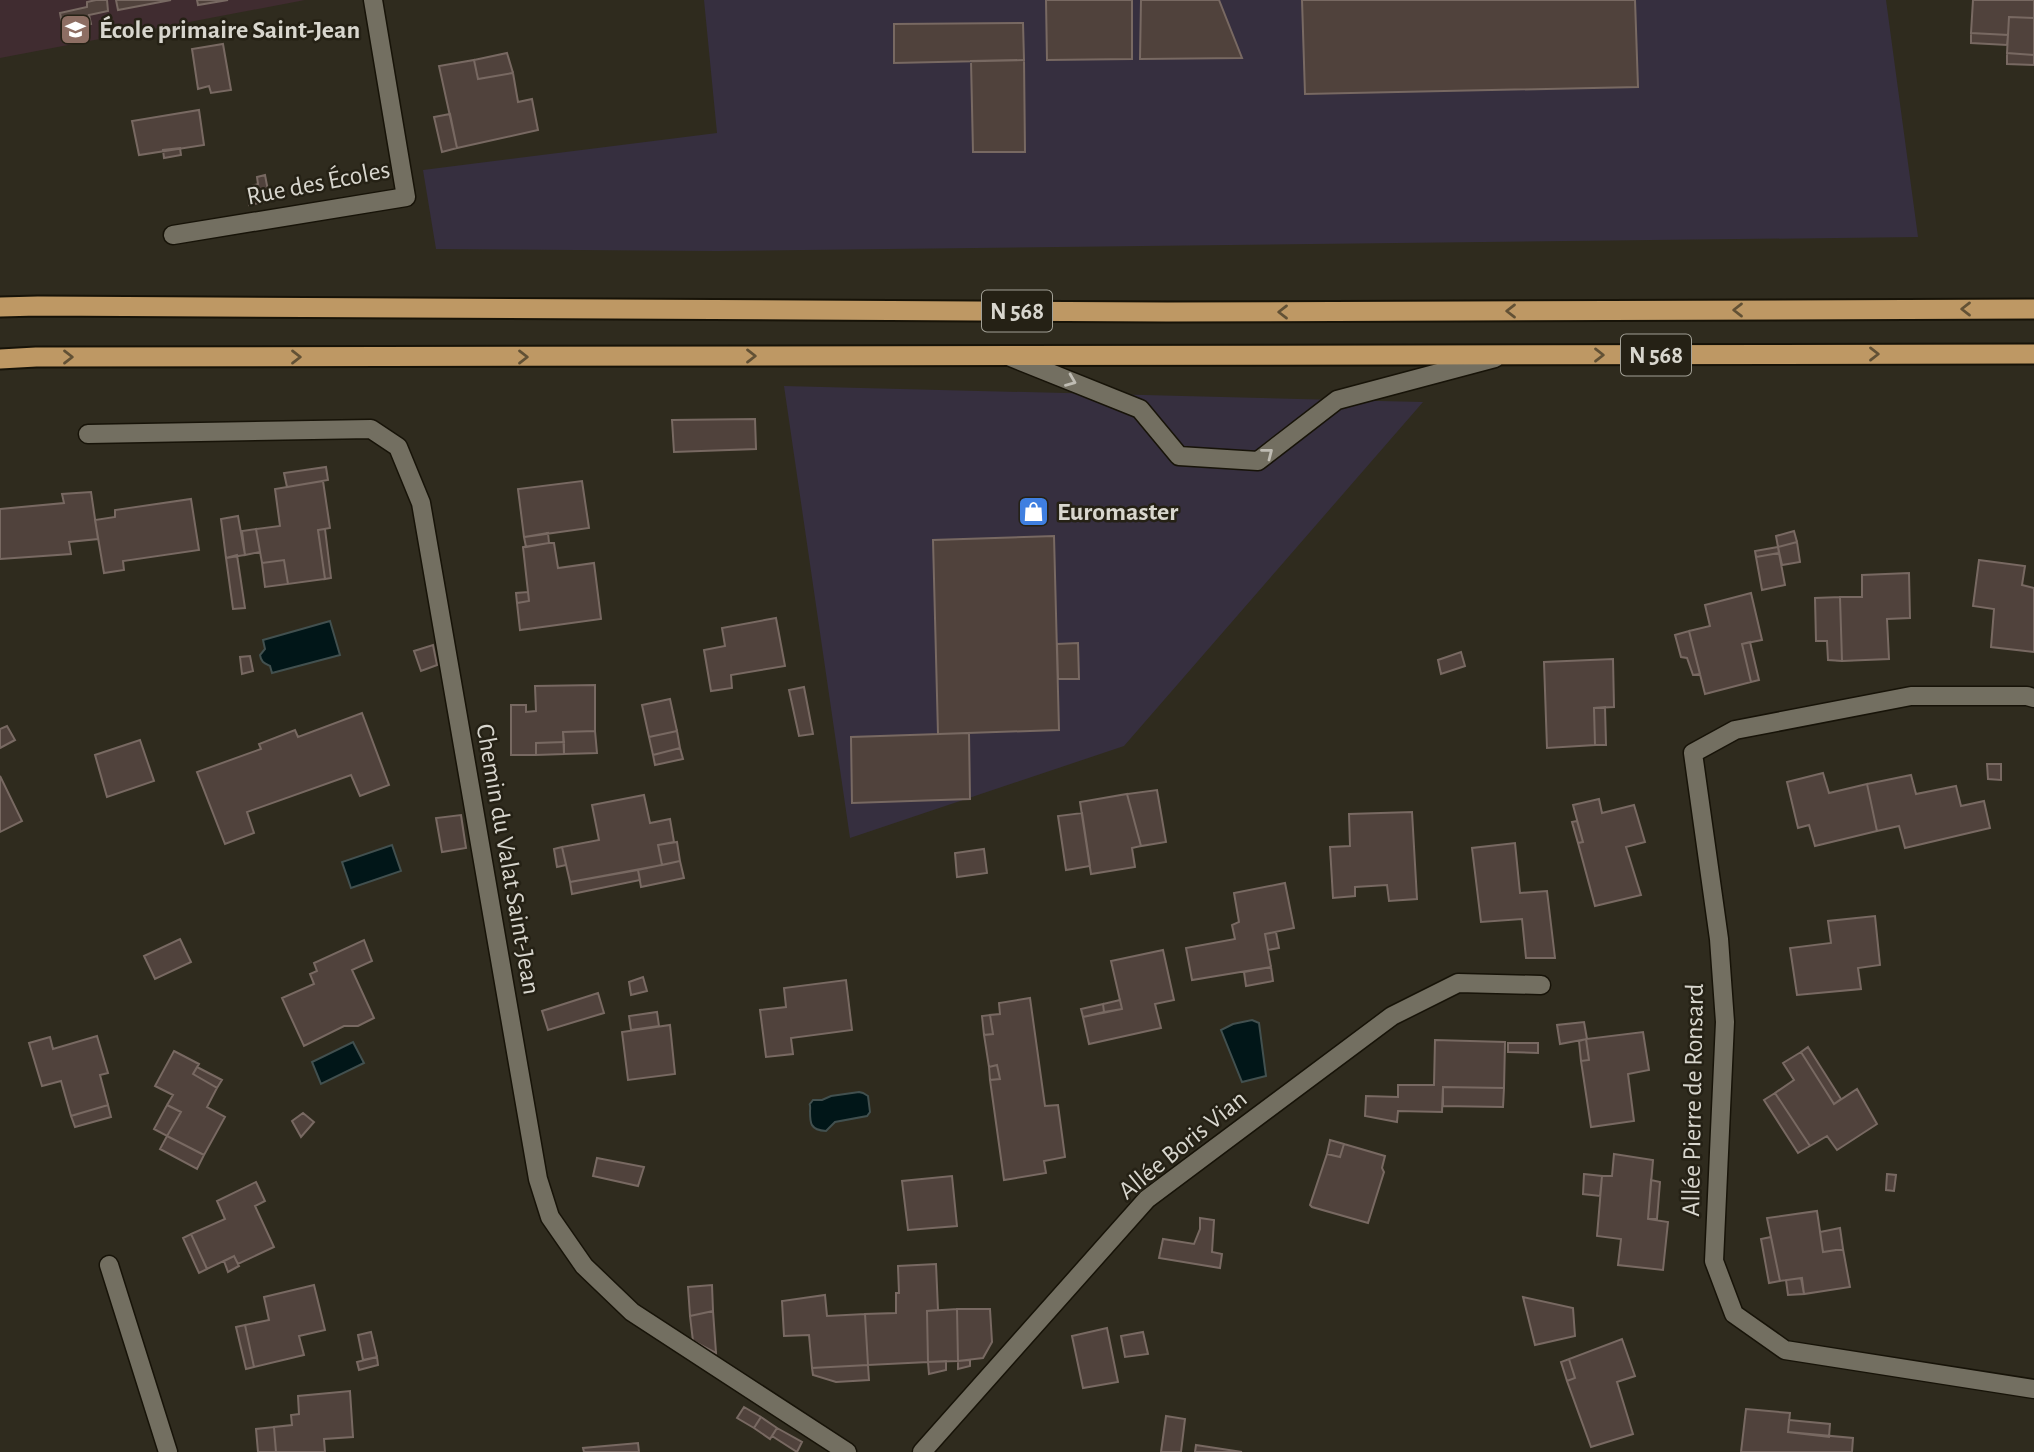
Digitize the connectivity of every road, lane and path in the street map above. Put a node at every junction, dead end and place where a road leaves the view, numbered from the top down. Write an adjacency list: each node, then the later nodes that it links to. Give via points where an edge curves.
1 (373, 0): 2 (street, Rue des Écoles, via 406,197)
2 (173, 235)
3 (0, 307): 4 (highway, N 568, one-way to 3, via 1167,312)
4 (2034, 309)
5 (2034, 354): 6 (highway, N 568, one-way to 5)
6 (1507, 355): 7 (highway, N 568); 7 (street, one-way to 6, via 1140,409 1179,456 1258,461 1337,400)
7 (1008, 356): 8 (highway, N 568, one-way to 7)
8 (0, 359)
9 (88, 435): 15 (street, Chemin du Valat Saint-Jean, via 371,429 398,447 422,503 538,1179 550,1217 584,1266 632,1312)
10 (2034, 698): 13 (street, Allée Pierre de Ronsard, via 1911,696 1735,730 1693,752 1726,1022 1713,1261 1734,1314 1785,1350)
11 (1541, 985): 16 (street, Allée Boris Vian, via 1458,983 1392,1016 1147,1199)
12 (109, 1265): 14 (street)
13 (2034, 1390)
14 (168, 1452)
15 (847, 1452)
16 (922, 1452)

